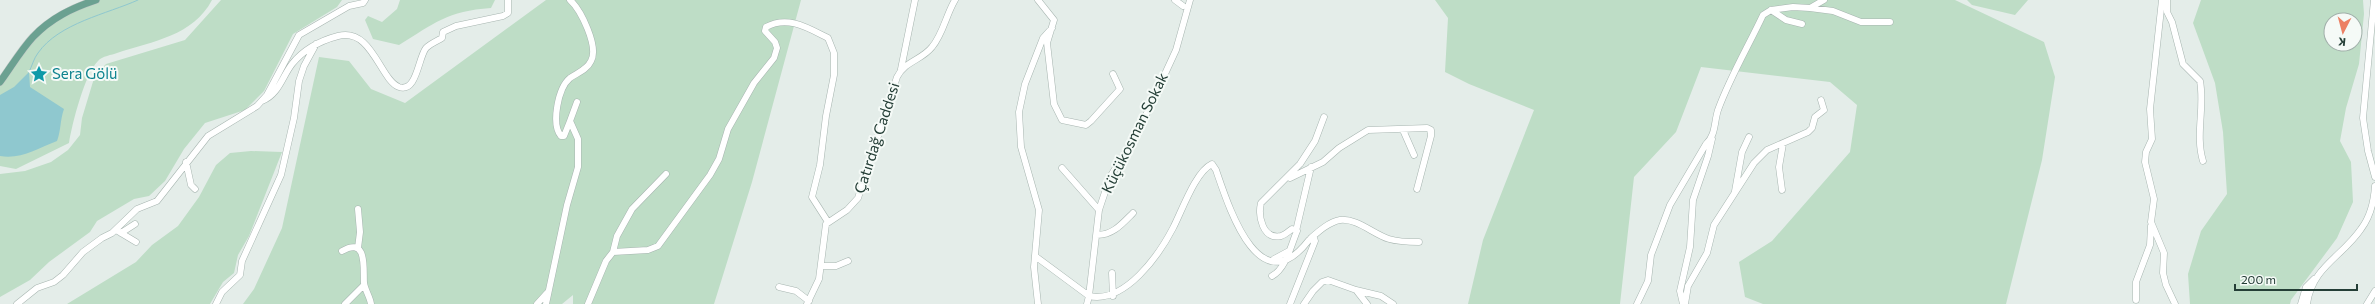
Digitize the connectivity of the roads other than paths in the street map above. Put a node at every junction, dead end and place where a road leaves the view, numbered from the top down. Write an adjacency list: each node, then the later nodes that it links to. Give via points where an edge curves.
1 (96, 0): 23 (main road, via 56,17 32,37)
2 (365, 0): 25 (street, via 363,3 349,6 299,35)
3 (508, 0): 20 (street, via 508,13 503,16 456,26 443,32 442,38 426,49 412,84 406,88 391,82 370,50 355,36 339,35)
4 (570, 0): 28 (street, via 581,16 593,44 594,54 590,64 570,78 561,92 557,118 561,136 564,136)
5 (915, 0): 21 (street)
6 (955, 0): 21 (street, Çatırdağ Caddesi, via 933,46 926,54 910,61)
7 (1038, 0): 19 (street, via 1054,20)
8 (1175, 0): 14 (street)
9 (1190, 0): 47 (street, Küçükosman Sokak, via 1176,50 1140,128 1110,177)
10 (1824, 0): 15 (street)
11 (2162, 0): 50 (street, via 2150,109 2152,139 2145,162 2154,198)
12 (2167, 0): 34 (street, via 2167,12 2183,64 2200,81 2199,148)
13 (2374, 0): 39 (street, via 2363,118)
14 (1183, 6)
15 (1810, 8): 16 (street); 17 (street, via 1833,11 1860,22)
16 (1771, 10): 18 (street, via 1786,20); 31 (street, via 1763,15 1735,69 1718,110)
17 (1890, 22)
18 (1802, 24)
19 (1052, 28): 22 (street, via 1047,43 1054,104 1062,120 1086,125 1091,121 1120,89); 63 (street, via 1040,44 1020,106 1021,147 1039,210)
20 (316, 44): 25 (street, via 308,47 292,64 272,97); 79 (street, via 304,66 300,80 281,176 242,261 240,275 222,292)
21 (900, 71): 49 (street, Çatırdağ Caddesi, via 858,198 847,210)
22 (1112, 74)
23 (0, 82)
24 (1821, 100): 32 (street, via 1824,110 1815,117 1812,128)
25 (262, 101): 35 (street, via 208,136)
26 (578, 102): 28 (street)
27 (1324, 117): 40 (street, via 1315,141)
28 (570, 121): 73 (street, via 578,139 578,167)
29 (1403, 130): 33 (street); 36 (street, via 1368,130 1339,148 1323,162); 43 (street, via 1431,130)
30 (1749, 137): 45 (street, via 1742,152)
31 (1712, 139): 92 (street, via 1706,144 1670,205 1650,255 1648,281); 93 (street, via 1693,200 1690,247 1680,291)
32 (1782, 144): 44 (street, via 1779,167); 45 (street, via 1762,153)
33 (1414, 155)
34 (2203, 161)
35 (186, 162): 42 (street); 53 (street, via 168,190 157,201 137,209)
36 (1311, 167): 40 (street); 52 (street)
37 (1062, 168): 47 (street)
38 (666, 174): 60 (street, via 632,210 617,236)
39 (2375, 177)
40 (1285, 181): 52 (street, via 1261,202 1261,222 1266,231 1273,236 1281,236 1292,229)
41 (2375, 186): 68 (street, via 2373,204 2361,230)
42 (194, 189)
43 (1417, 189)
44 (1782, 190)
45 (1735, 191): 93 (street, via 1714,225 1705,258 1688,286)
46 (358, 209): 58 (street)
47 (1099, 210): 54 (street, Küçükosman Sokak)
48 (1133, 213): 54 (street, via 1113,232)
49 (828, 222): 60 (street, via 812,197 832,94 834,53 828,38 800,24 787,21 766,27 765,31 777,48 774,58 754,83 728,129 719,159 710,175 658,246 648,250); 66 (street, via 824,230)
50 (2151, 222): 76 (street, via 2150,245 2136,282); 94 (street, via 2164,253 2163,274)
51 (135, 224): 53 (street)
52 (1296, 231): 62 (street)
53 (118, 232): 56 (street); 78 (street, via 83,252 63,275 54,282 37,288)
54 (1097, 235): 74 (street, Küçükosman Sokak)
55 (1311, 238): 57 (street, via 1329,224 1351,221 1388,239); 62 (street, via 1292,266 1280,276 1268,276 1277,274); 88 (street, via 1314,238 1315,244)
56 (136, 242)
57 (1419, 242)
58 (358, 248): 59 (street); 69 (street, via 364,258)
59 (342, 251)
60 (613, 252): 84 (street, via 606,261)
61 (1245, 252): 75 (street, via 1212,164 1201,173 1166,240 1154,257 1132,284)
62 (1289, 252): 64 (street)
63 (1035, 256): 74 (street); 85 (street)
64 (1274, 258)
65 (848, 261): 66 (street, via 833,266)
66 (821, 266): 77 (street, via 819,279)
67 (1112, 273): 75 (street)
68 (2314, 279): 95 (street, via 2306,287); 96 (street)
69 (364, 285): 80 (street); 81 (street)
70 (779, 287): 77 (street, via 796,291)
71 (1356, 290): 89 (street, via 1328,280 1312,291); 90 (street); 91 (street, via 1381,296)
72 (2375, 291): 97 (street)
73 (547, 293): 82 (street); 83 (street)
74 (1089, 296): 75 (street); 86 (street, Küçükosman Sokak)
75 (1111, 296): 87 (street)
76 (2136, 300)
77 (808, 302)
78 (17, 304)
79 (216, 304)
80 (345, 304)
81 (371, 304)
82 (537, 304)
83 (546, 304)
84 (588, 304)
85 (1038, 304)
86 (1087, 304)
87 (1110, 304)
88 (1290, 304)
89 (1304, 304)
90 (1367, 304)
91 (1393, 304)
92 (1637, 304)
93 (1684, 304)
94 (2175, 304)
95 (2301, 304)
96 (2307, 304)
97 (2367, 304)

